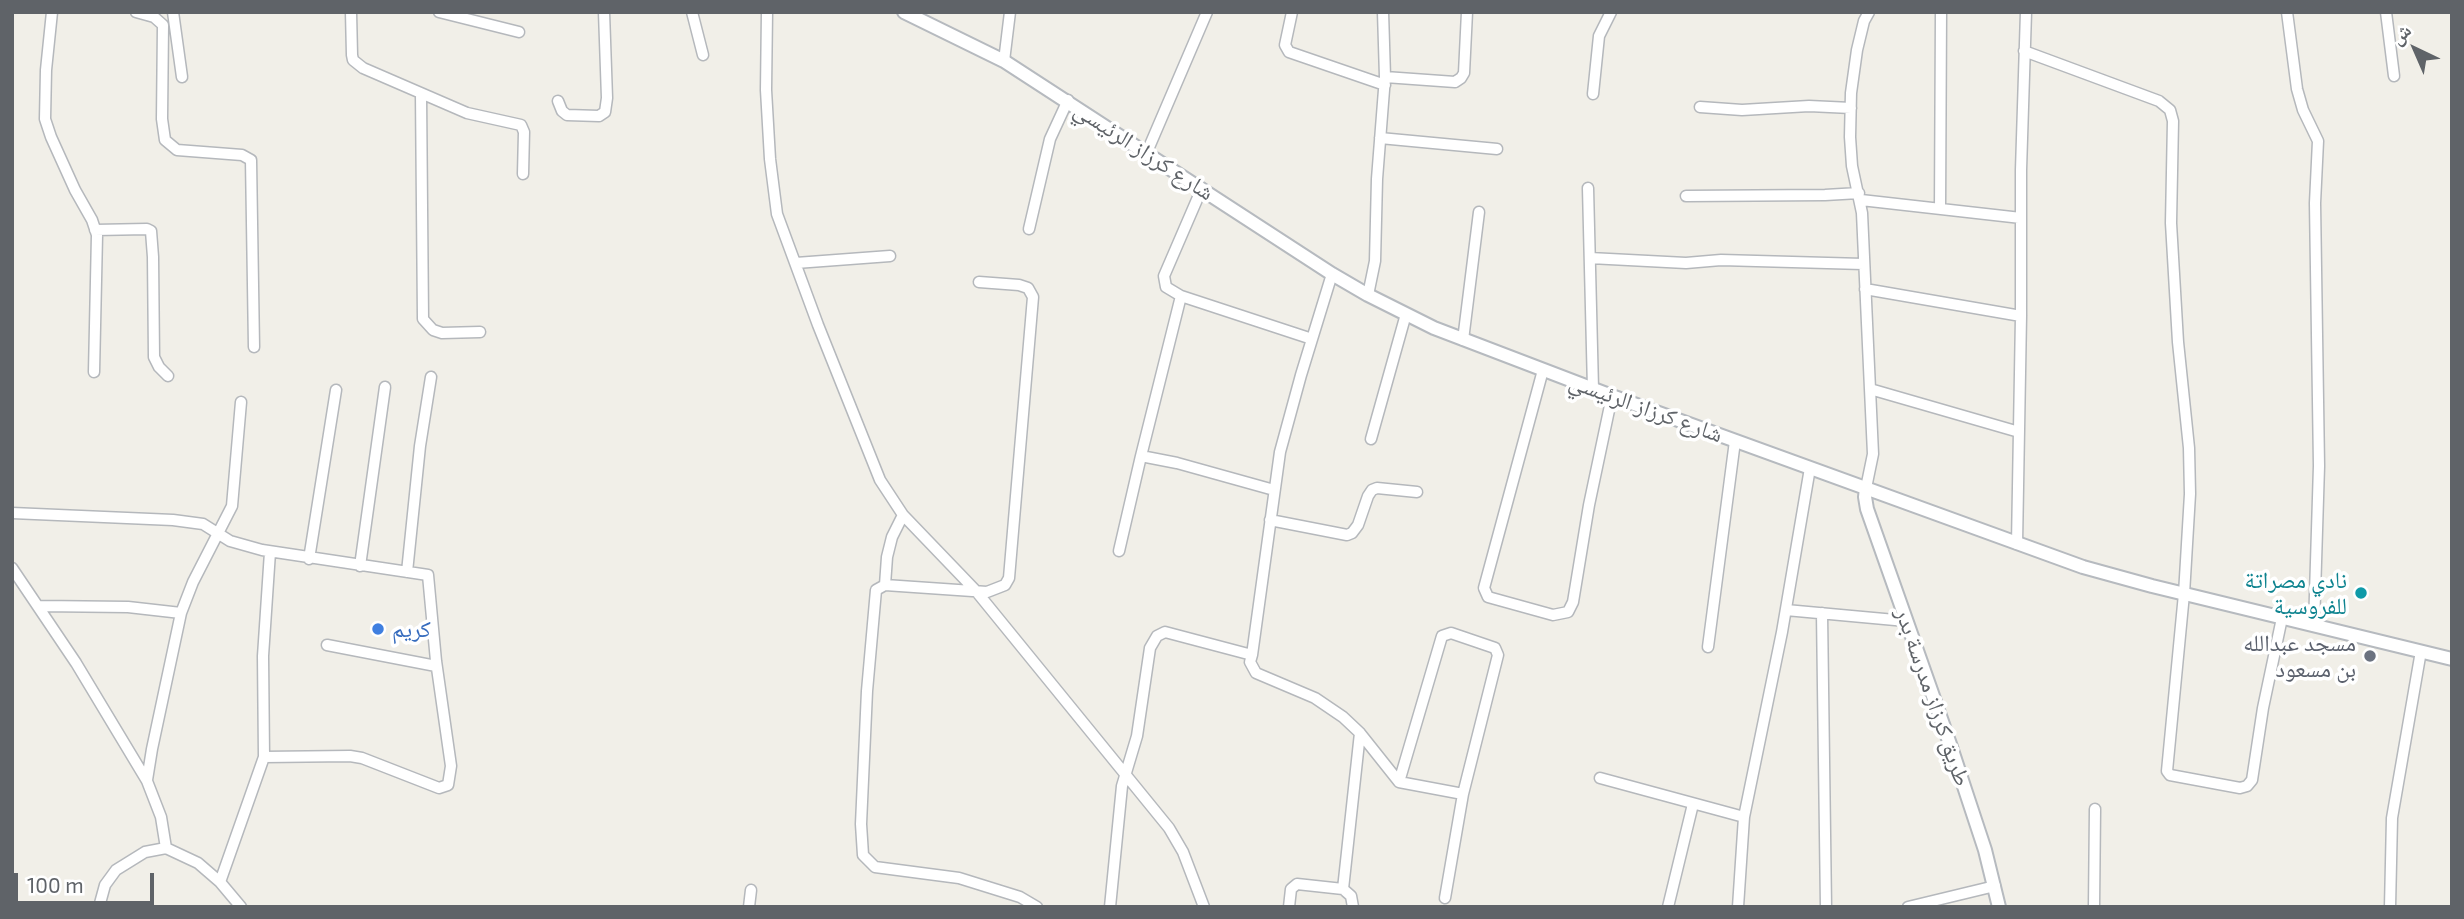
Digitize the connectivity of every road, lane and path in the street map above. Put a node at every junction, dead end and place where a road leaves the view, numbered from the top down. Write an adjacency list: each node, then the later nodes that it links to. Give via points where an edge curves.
1 (52, 12): 46 (street, via 45,119)
2 (136, 12): 61 (street, via 155,17 163,25 165,140 177,150 242,155 251,160)
3 (173, 12): 26 (street)
4 (351, 12): 28 (street, via 353,60)
5 (439, 12): 21 (street)
6 (604, 12): 31 (street, via 605,112 599,116 567,115)
7 (692, 12): 23 (street)
8 (767, 12): 49 (street, via 771,173 777,214)
9 (904, 12): 24 (street, شارع كرزاز الرئيسي)
10 (1010, 12): 24 (street)
11 (1207, 12): 36 (street)
12 (1292, 12): 27 (street, via 1285,45 1289,52)
13 (1383, 12): 27 (street)
14 (1467, 12): 27 (street, via 1461,78 1455,82)
15 (1611, 12): 29 (street, via 1599,36)
16 (1869, 12): 33 (street, via 1857,50)
17 (1941, 12): 42 (street)
18 (2026, 12): 22 (street)
19 (2287, 12): 100 (street, via 2297,89 2318,141 2319,466)
20 (2386, 12): 25 (street)
21 (519, 32)
22 (2024, 51): 44 (street); 93 (street, via 2160,101 2171,110 2171,223 2189,448)
23 (703, 55)
24 (1004, 61): 30 (street, شارع كرزاز الرئيسي)
25 (2394, 76)
26 (182, 77)
27 (1385, 81): 34 (street)
28 (421, 94): 37 (street, via 467,113 521,125); 58 (street, via 423,319 442,333)
29 (1593, 94)
30 (1068, 100): 36 (street, شارع كرزاز الرئيسي); 45 (street, via 1050,139)
31 (558, 101)
32 (1700, 107): 33 (street)
33 (1851, 108): 41 (street, via 1852,166)
34 (1380, 138): 35 (street); 54 (street, via 1375,261)
35 (1497, 149)
36 (1147, 152): 38 (street, شارع كرزاز الرئيسي)
37 (523, 174)
38 (1202, 188): 51 (street, شارع كرزاز الرئيسي); 55 (street, via 1164,276 1169,291)
39 (1588, 188): 48 (street)
40 (1686, 196): 41 (street)
41 (1860, 197): 42 (street); 50 (street)
42 (1940, 209): 44 (street)
43 (1479, 212): 60 (street)
44 (2021, 218): 57 (street)
45 (1029, 229)
46 (96, 230): 63 (street); 64 (street, via 151,231 154,357)
47 (890, 256): 49 (street)
48 (1590, 258): 50 (street); 67 (street)
49 (796, 263): 81 (street, via 880,480)
50 (1863, 264): 53 (street)
51 (1332, 274): 54 (street, شارع كرزاز الرئيسي); 59 (street)
52 (979, 282): 92 (street, via 1028,288 1033,303 1009,578 996,590)
53 (1865, 289): 57 (street); 68 (street)
54 (1368, 295): 56 (street, شارع كرزاز الرئيسي)
55 (1181, 296): 59 (street); 75 (street)
56 (1405, 314): 60 (street, شارع كرزاز الرئيسي); 73 (street)
57 (2021, 316): 72 (street)
58 (480, 332)
59 (1312, 339): 78 (street)
60 (1463, 340): 62 (street, شارع كرزاز الرئيسي)
61 (254, 348)
62 (1543, 370): 67 (street, شارع كرزاز الرئيسي); 70 (street, via 1484,588 1488,597 1553,615 1568,612)
63 (94, 372)
64 (168, 376)
65 (431, 377): 90 (street)
66 (385, 387): 88 (street)
67 (1593, 389): 70 (street, شارع كرزاز الرئيسي)
68 (1870, 389): 72 (street); 77 (street, via 1872,454)
69 (336, 390): 87 (street)
70 (1612, 396): 74 (street, شارع كرزاز الرئيسي)
71 (241, 402): 83 (street, via 232,506)
72 (2019, 432): 84 (street)
73 (1371, 439)
74 (1735, 441): 76 (street, شارع كرزاز الرئيسي); 102 (street)
75 (1141, 456): 78 (street); 85 (street)
76 (1810, 468): 77 (street, شارع كرزاز الرئيسي); 95 (street)
77 (1866, 488): 84 (street, شارع كرزاز الرئيسي); 99 (street, طريق كرزاز مدرسة بدر, via 1867,509)
78 (1274, 490): 82 (street)
79 (1418, 492): 82 (street, via 1372,490 1359,525 1347,535)
80 (12, 513): 83 (street, via 173,520 203,524)
81 (903, 515): 91 (street, via 892,537); 92 (street)
82 (1270, 520): 104 (street)
83 (219, 534): 86 (street); 96 (street)
84 (2017, 544): 93 (street, شارع كرزاز الرئيسي)
85 (1119, 551)
86 (270, 552): 87 (street); 108 (street, via 263,656)
87 (309, 559): 88 (street)
88 (360, 566): 90 (street)
89 (12, 568): 94 (street)
90 (407, 572): 106 (street, via 428,575)
91 (885, 585): 92 (street); 126 (street, via 876,590 874,605 863,855 875,867 959,878)
92 (976, 591): 109 (street)
93 (2184, 594): 98 (street, شارع كرزاز الرئيسي); 98 (street, via 2170,775 2240,788 2252,780)
94 (40, 606): 96 (street); 111 (street)
95 (1786, 610): 97 (street); 116 (street)
96 (181, 613): 111 (street)
97 (1822, 614): 99 (street); 133 (street)
98 (2282, 618): 100 (street, شارع كرزاز الرئيسي)
99 (1906, 621): 119 (street, طريق كرزاز مدرسة بدر)
100 (2314, 626): 103 (street, شارع كرزاز الرئيسي)
101 (327, 645): 106 (street)
102 (1708, 647)
103 (2421, 651): 105 (street, شارع كرزاز الرئيسي); 137 (street, via 2392,818)
104 (1252, 655): 107 (street, via 1256,673 1315,698); 109 (street, via 1165,632 1157,636 1150,648 1137,736)
105 (2452, 659)
106 (436, 666): 108 (street, via 451,766 448,785 439,788 349,756)
107 (1360, 733): 112 (street); 120 (street)
108 (264, 757): 118 (street)
109 (1125, 774): 127 (street); 128 (street, via 1177,841)
110 (1600, 778): 114 (street)
111 (147, 781): 117 (street, via 161,817)
112 (1399, 782): 113 (street); 113 (street, via 1442,636 1451,633 1498,652)
113 (1463, 794): 122 (street)
114 (1693, 804): 116 (street); 131 (street)
115 (2095, 809): 136 (street)
116 (1744, 817): 132 (street)
117 (166, 848): 118 (street, via 198,863); 123 (street, via 145,852 116,870 105,884)
118 (220, 882): 124 (street)
119 (1995, 886): 134 (street); 135 (street, طريق كرزاز مدرسة بدر)
120 (1343, 889): 129 (street, via 1295,885); 130 (street, via 1351,896)
121 (751, 890): 125 (street)
122 (1445, 898)
123 (99, 907)
124 (241, 907)
125 (748, 907)
126 (1037, 907)
127 (1110, 907)
128 (1204, 907)
129 (1289, 907)
130 (1353, 907)
131 (1668, 907)
132 (1738, 907)
133 (1826, 907)
134 (1908, 907)
135 (1999, 907)
136 (2094, 907)
137 (2390, 907)

